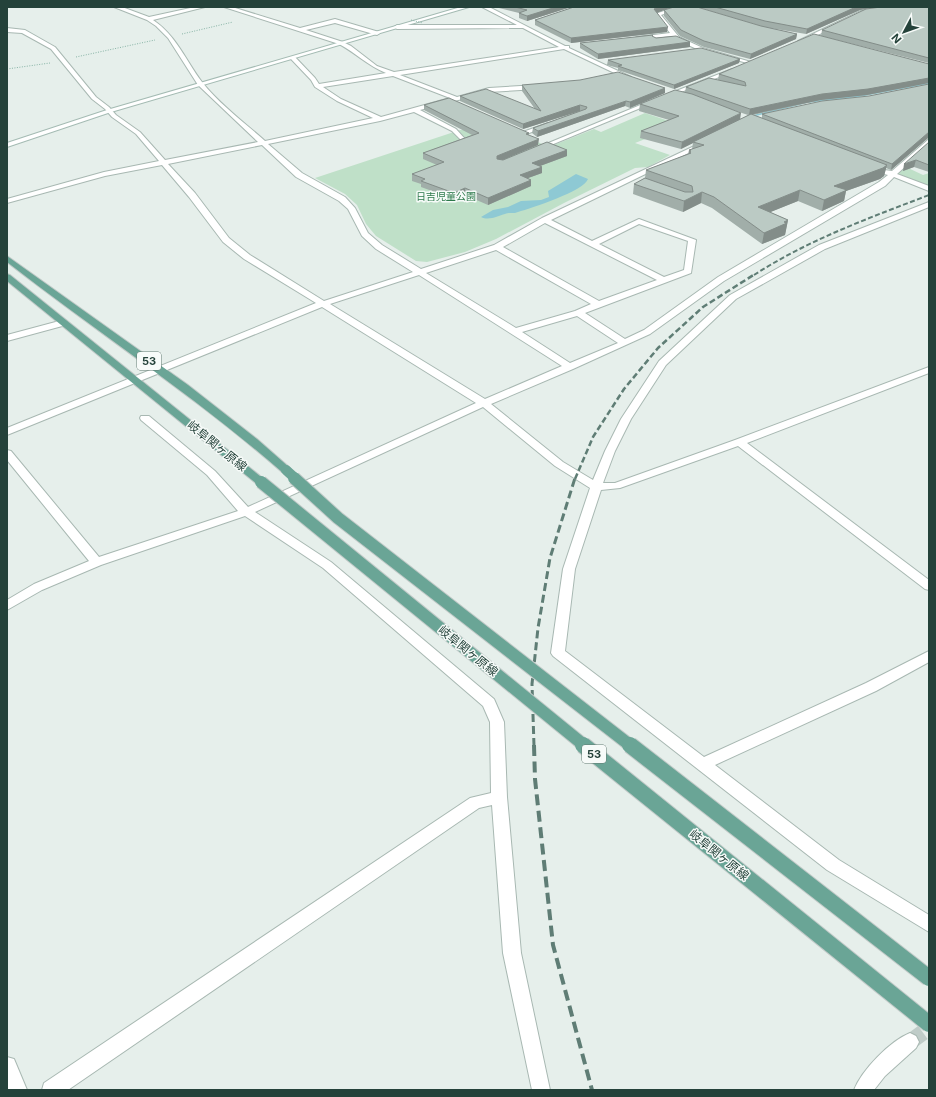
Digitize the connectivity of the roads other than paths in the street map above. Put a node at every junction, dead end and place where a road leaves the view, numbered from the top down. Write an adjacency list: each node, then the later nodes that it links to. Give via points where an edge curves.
1 (117, 7): 8 (street)
2 (202, 7): 8 (street)
3 (227, 7): 12 (street)
4 (466, 7): 10 (street)
5 (485, 7): 9 (street)
6 (680, 7): 14 (street, via 658,14)
7 (898, 7): 16 (street, via 863,12)
8 (149, 19): 34 (street, via 170,37)
9 (526, 25): 10 (street); 23 (street)
10 (397, 27): 13 (street)
11 (7, 30): 45 (street, via 23,31 53,48 94,98)
12 (300, 30): 13 (street, via 335,21); 20 (street)
13 (378, 33): 20 (street)
14 (675, 36): 18 (street); 19 (lane); 24 (street)
15 (799, 37): 16 (street)
16 (809, 37): 17 (street); 21 (street)
17 (820, 38)
18 (628, 40)
19 (655, 41)
20 (341, 43): 26 (street); 29 (street, via 375,67)
21 (793, 44)
22 (579, 45): 23 (street)
23 (566, 47): 28 (street); 29 (street)
24 (701, 49): 25 (street); 32 (street, via 751,63)
25 (686, 51)
26 (293, 58): 34 (street); 36 (street)
27 (610, 61): 28 (street)
28 (595, 64): 30 (street)
29 (393, 74): 36 (street); 41 (street)
30 (618, 74): 31 (street); 33 (street)
31 (610, 76)
32 (708, 80): 35 (street); 38 (street)
33 (639, 82)
34 (200, 84): 45 (street); 54 (street)
35 (722, 84)
36 (317, 86): 46 (street, via 339,100)
37 (545, 86): 41 (street, via 489,90)
38 (674, 93): 39 (street); 40 (street)
39 (667, 94)
40 (687, 96)
41 (452, 99): 43 (street); 44 (street)
42 (659, 99): 56 (lane)
43 (463, 107)
44 (415, 110): 46 (street); 51 (street, via 454,130)
45 (109, 111): 55 (street); 57 (street, via 138,133)
46 (380, 119): 54 (street)
47 (552, 123): 49 (street)
48 (513, 129): 49 (street)
49 (523, 134): 50 (street)
50 (534, 138)
51 (462, 139)
52 (712, 139): 63 (street, via 633,181)
53 (929, 141): 59 (street)
54 (264, 143): 57 (street); 67 (street, via 299,175 342,199 351,208 365,234 379,247)
55 (7, 145)
56 (529, 152)
57 (162, 162): 61 (street, via 104,174); 70 (street, via 192,195 226,240 247,257)
58 (879, 169): 59 (street)
59 (893, 174): 60 (street); 76 (street, via 882,184 721,279 647,332)
60 (929, 189)
61 (7, 201)
62 (929, 204): 86 (street, via 822,247 733,297 662,363 626,419)
63 (545, 220): 64 (street); 65 (street)
64 (592, 244): 69 (street); 69 (street, via 639,221 692,240 688,271)
65 (497, 247): 67 (street); 71 (street)
66 (7, 258): 78 (main road, 岐阜関ヶ原線 / 53)
67 (418, 272): 70 (street); 74 (street)
68 (7, 277): 73 (main road, 岐阜関ヶ原線 / 53)
69 (664, 280): 71 (street)
70 (322, 304): 78 (street); 81 (street)
71 (598, 304): 72 (street)
72 (578, 313): 74 (street); 76 (street)
73 (63, 323): 75 (street); 80 (main road, 岐阜関ヶ原線 / 53)
74 (516, 331): 77 (street)
75 (7, 338)
76 (625, 343): 77 (street)
77 (570, 367): 81 (street)
78 (161, 370): 80 (street); 95 (main road, 岐阜関ヶ原線 / 53, bridge, via 261,448 338,518)
79 (929, 370): 84 (street)
80 (135, 380): 83 (street); 96 (main road, 岐阜関ヶ原線 / 53, bridge)
81 (484, 403): 86 (street, via 559,464); 87 (street)
82 (146, 418): 87 (street, via 211,473)
83 (7, 432)
84 (739, 442): 86 (street, via 616,486); 89 (street)
85 (7, 453): 88 (street)
86 (596, 487): 92 (street, via 569,569 558,653)
87 (246, 512): 88 (street); 93 (street, via 327,565 489,703 497,722)
88 (97, 562): 90 (street, via 38,587)
89 (929, 586)
90 (7, 606)
91 (929, 656): 92 (street, via 871,687)
92 (703, 764): 94 (street, via 833,865)
93 (499, 797): 100 (street, via 475,803); 101 (street, via 512,953)
94 (929, 924)
95 (929, 978)
96 (929, 1024)
97 (910, 1042): 102 (street, via 878,1069)
98 (7, 1066): 99 (street)
99 (18, 1090)
100 (51, 1090)
101 (541, 1090)
102 (863, 1090)

